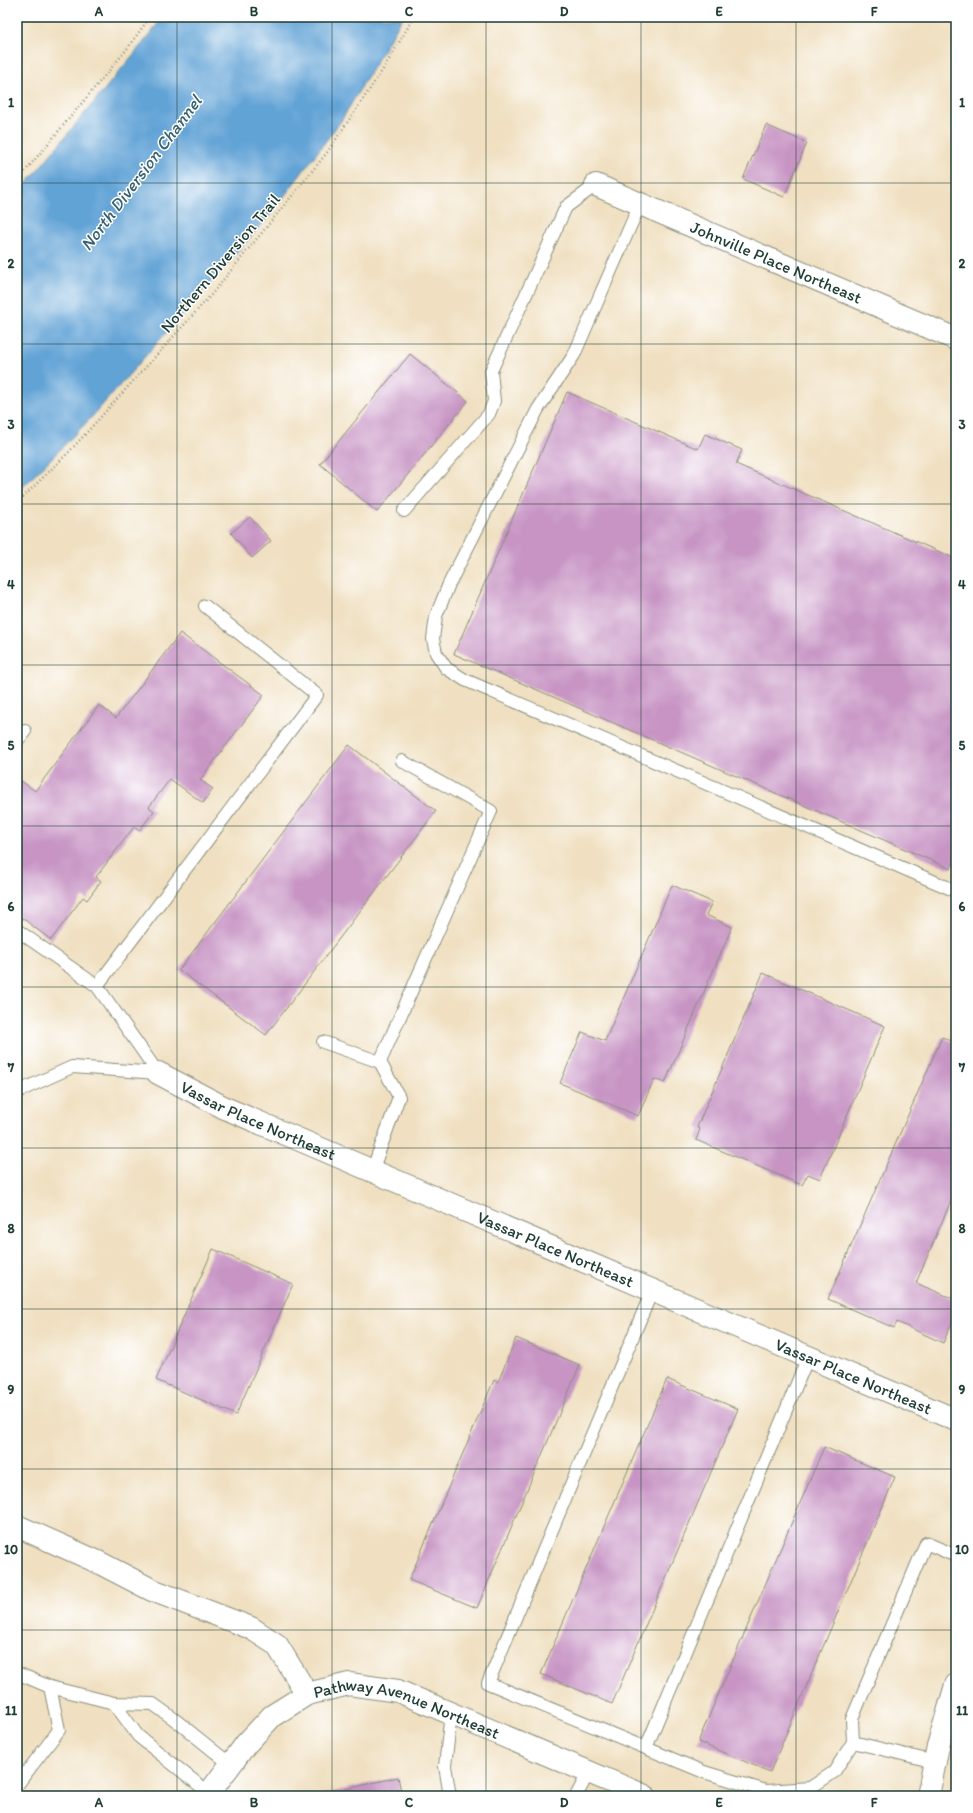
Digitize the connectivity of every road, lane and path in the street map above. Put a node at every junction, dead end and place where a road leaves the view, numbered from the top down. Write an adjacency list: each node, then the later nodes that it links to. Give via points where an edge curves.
1 (150, 17): 3 (path, via 127,49)
2 (414, 17): 7 (path, Northern Diversion Trail, via 384,68 326,154 211,295 69,452)
3 (17, 181)
4 (596, 185): 5 (street, Johnville Place Northeast); 8 (lane, via 566,207 491,371 494,401 489,414)
5 (640, 204): 6 (street, Johnville Place Northeast); 13 (lane, via 574,355 538,409 449,584 436,616 432,639 436,653 446,668 465,680)
6 (956, 339)
7 (17, 503)
8 (404, 511)
9 (205, 606): 15 (lane, via 317,694)
10 (25, 731): 11 (lane)
11 (17, 741)
12 (402, 761): 17 (lane, via 491,811)
13 (956, 891)
14 (17, 930): 15 (lane)
15 (97, 986): 18 (lane)
16 (323, 1042): 17 (lane)
17 (380, 1062): 20 (lane, via 399,1097)
18 (158, 1073): 19 (lane, via 72,1067); 20 (street, Vassar Place Northeast, via 225,1108)
19 (17, 1092)
20 (372, 1171): 21 (street, Vassar Place Northeast)
21 (652, 1290): 22 (street, Vassar Place Northeast); 33 (lane, via 488,1683)
22 (808, 1357): 23 (street, Vassar Place Northeast); 33 (lane)
23 (956, 1420)
24 (17, 1526): 29 (street, Pathway Avenue Northeast, via 98,1562 152,1590 251,1628 277,1645)
25 (956, 1556): 32 (lane, via 926,1543 852,1719)
26 (17, 1673): 28 (lane)
27 (956, 1685): 34 (street)
28 (50, 1687): 30 (lane); 37 (lane, via 58,1730)
29 (307, 1694): 31 (street, Pathway Avenue Northeast, via 349,1684 398,1691); 35 (street, via 272,1716)
30 (114, 1703): 35 (lane, via 153,1704); 38 (lane, via 138,1736)
31 (451, 1714): 36 (street, Pathway Avenue Northeast); 39 (lane, via 445,1766)
32 (853, 1742): 33 (lane, via 834,1772 810,1788 766,1791 704,1772); 34 (lane)
33 (646, 1748)
34 (935, 1762): 42 (street)
35 (230, 1764): 38 (street)
36 (589, 1772): 40 (lane); 41 (street, Pathway Avenue Northeast)
37 (17, 1785)
38 (208, 1795)
39 (450, 1796)
40 (576, 1796)
41 (645, 1796)
42 (928, 1796)

